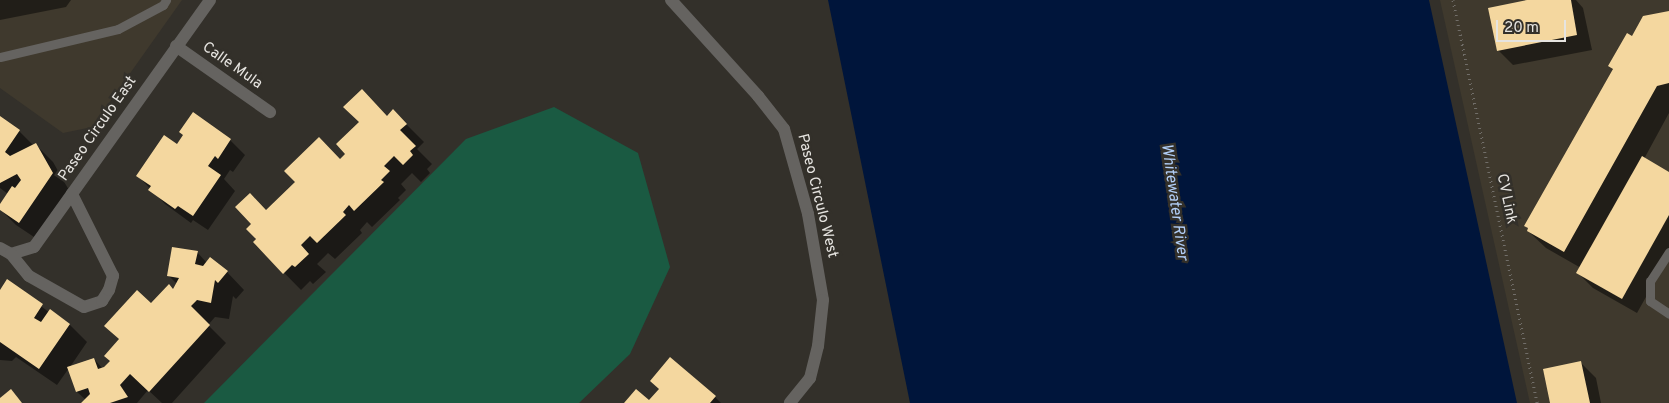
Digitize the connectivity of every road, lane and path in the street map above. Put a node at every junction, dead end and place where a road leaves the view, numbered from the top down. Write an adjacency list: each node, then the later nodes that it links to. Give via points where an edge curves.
1 (166, 0): 6 (lane, via 163,5 118,30)
2 (210, 0): 5 (street, Paseo Circulo East)
3 (671, 0): 12 (street, Paseo Circulo West, via 784,129 808,214 823,300 818,346 810,378)
4 (1453, 0): 13 (path, CV Link)
5 (176, 46): 7 (street, Calle Mula); 8 (street, Paseo Circulo East)
6 (0, 57)
7 (270, 112)
8 (72, 194): 9 (street, Paseo Circulo East, via 34,247); 9 (street, via 113,276 102,301 84,307 29,276)
9 (5, 251)
10 (1669, 252): 11 (lane, via 1650,281 1650,301)
11 (1669, 314)
12 (790, 403)
13 (1537, 403)

